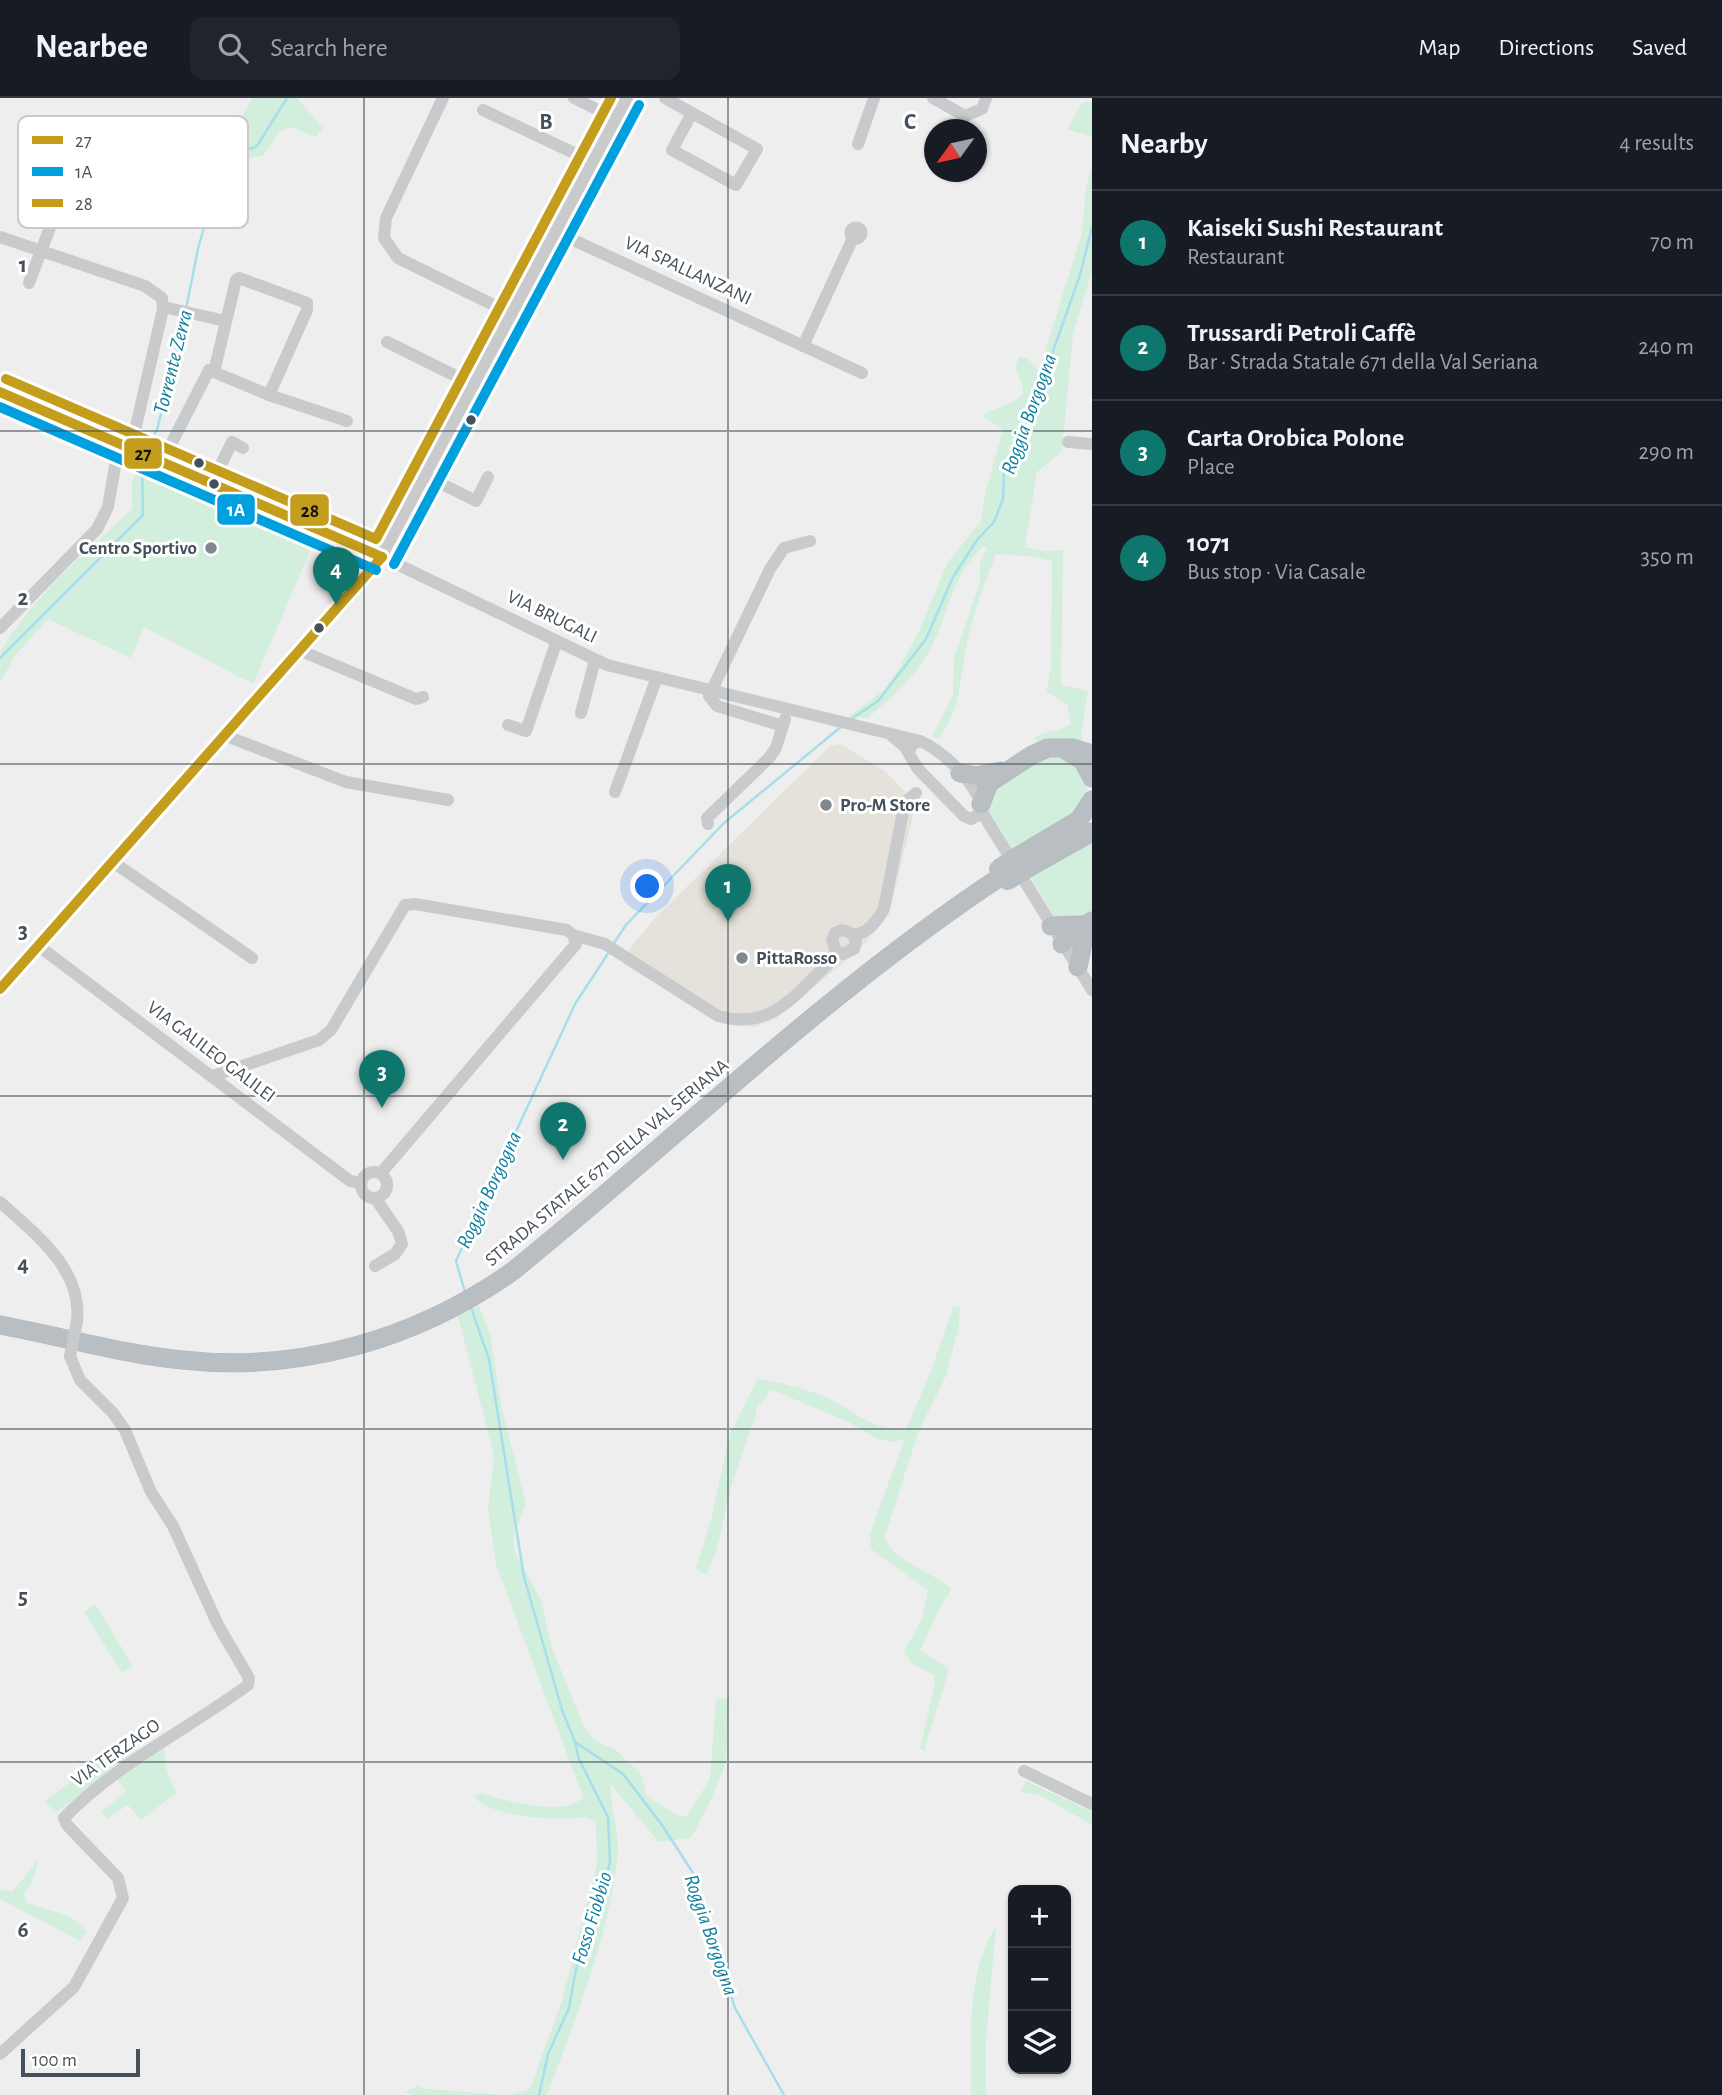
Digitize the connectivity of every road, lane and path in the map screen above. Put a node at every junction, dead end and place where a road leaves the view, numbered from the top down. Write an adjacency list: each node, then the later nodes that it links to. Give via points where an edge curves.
1 (443, 98): 20 (street, via 386,218 384,238 398,258)
2 (574, 98): 10 (street)
3 (627, 98): 10 (street)
4 (665, 98): 9 (street)
5 (874, 98): 11 (street)
6 (933, 98): 7 (street, via 965,116 982,109)
7 (986, 98)
8 (483, 110): 12 (street)
9 (692, 113): 9 (street, via 672,150 736,185 757,149)
10 (616, 119): 12 (street)
11 (858, 144)
12 (593, 162): 14 (street)
13 (48, 228): 17 (street)
14 (556, 232): 20 (street); 23 (street, VIA SPALLANZANI)
15 (0, 237): 17 (street)
16 (853, 238): 23 (street)
17 (39, 251): 18 (street); 19 (street, via 145,286 158,292)
18 (29, 283)
19 (163, 307): 21 (street); 32 (street)
20 (512, 314): 26 (street)
21 (226, 321): 24 (street); 28 (street, via 239,278 307,303)
22 (387, 342): 26 (street)
23 (803, 346): 25 (street, VIA SPALLANZANI)
24 (214, 372): 28 (street); 34 (street, via 209,370)
25 (862, 373)
26 (474, 384): 35 (street)
27 (0, 392): 32 (street, VIA BRUGALI)
28 (269, 395): 29 (street)
29 (347, 421)
30 (1068, 442): 31 (street)
31 (1092, 444)
32 (128, 447): 34 (street, VIA BRUGALI); 40 (street, via 97,529)
33 (243, 448): 37 (street, via 232,442)
34 (162, 462): 37 (street, VIA BRUGALI)
35 (425, 476): 36 (street, via 476,501); 39 (street)
36 (488, 477)
37 (212, 483): 39 (street, VIA BRUGALI)
38 (810, 541): 45 (street, via 784,548 770,569)
39 (382, 557): 41 (street, VIA BRUGALI); 42 (street)
40 (0, 628)
41 (556, 643): 43 (street, VIA BRUGALI); 49 (street, via 526,731)
42 (301, 651): 46 (street, via 416,699); 52 (street)
43 (596, 660): 44 (street, VIA BRUGALI); 48 (street)
44 (657, 677): 45 (street, VIA BRUGALI); 62 (street)
45 (712, 690): 47 (street, VIA BRUGALI); 50 (street, via 709,696 717,706)
46 (423, 696)
47 (788, 708): 50 (street); 51 (street, VIA BRUGALI)
48 (581, 713)
49 (508, 725)
50 (783, 726): 68 (street, via 769,758 707,818)
51 (888, 733): 53 (street, VIA BRUGALI); 55 (street)
52 (226, 736): 64 (street, via 346,782); 70 (street)
53 (920, 741): 55 (street); 59 (street)
54 (1061, 748): 56 (highway); 58 (highway, via 1048,748); 60 (highway, via 1083,761)
55 (909, 752): 57 (street)
56 (1092, 754)
57 (918, 769): 61 (street); 63 (street)
58 (1007, 769): 59 (highway, via 987,775); 66 (highway, via 987,786)
59 (960, 773): 66 (street)
60 (1092, 778)
61 (938, 789): 63 (street); 66 (street)
62 (615, 792)
63 (916, 793): 74 (street, via 903,812 884,908 869,928 853,934 835,933 832,944 836,951 830,962 776,1013 757,1020 718,1016 605,944)
64 (448, 800)
65 (1092, 800): 71 (highway, via 1079,820)
66 (978, 812): 71 (street, via 1008,852)
67 (1092, 821): 71 (highway, STRADA STATALE 671 DELLA VAL SERIANA)
68 (708, 824)
69 (1092, 832): 71 (highway)
70 (113, 862): 76 (street); 77 (street)
71 (1014, 869): 72 (street); 87 (highway, STRADA STATALE 671 DELLA VAL SERIANA, via 862,976 555,1236 456,1307 363,1344 265,1362 182,1360)
72 (1051, 926): 73 (highway); 75 (street)
73 (1088, 928): 75 (highway); 78 (highway)
74 (573, 935): 81 (street, via 530,923 405,905 331,1030 318,1040); 82 (street, via 576,944)
75 (1062, 944): 78 (street)
76 (40, 947): 79 (street); 81 (street, VIA GALILEO GALILEI)
77 (252, 958)
78 (1078, 967): 80 (street)
79 (0, 989)
80 (1092, 989)
81 (213, 1076): 83 (street, VIA GALILEO GALILEI, via 350,1181)
82 (381, 1174): 83 (street, via 368,1172); 84 (street, via 387,1189)
83 (361, 1183): 84 (street, via 364,1194)
84 (375, 1198): 86 (street, via 402,1244)
85 (0, 1202): 90 (street, VIA TERZAGO, bridge, via 40,1237 74,1285 77,1321 70,1356 80,1380 125,1430 218,1625 247,1671 248,1685 133,1762 64,1818 118,1878 123,1898 75,1987)
86 (375, 1266)
87 (0, 1325)
88 (1024, 1771): 89 (street)
89 (1092, 1804)
90 (0, 2054)

